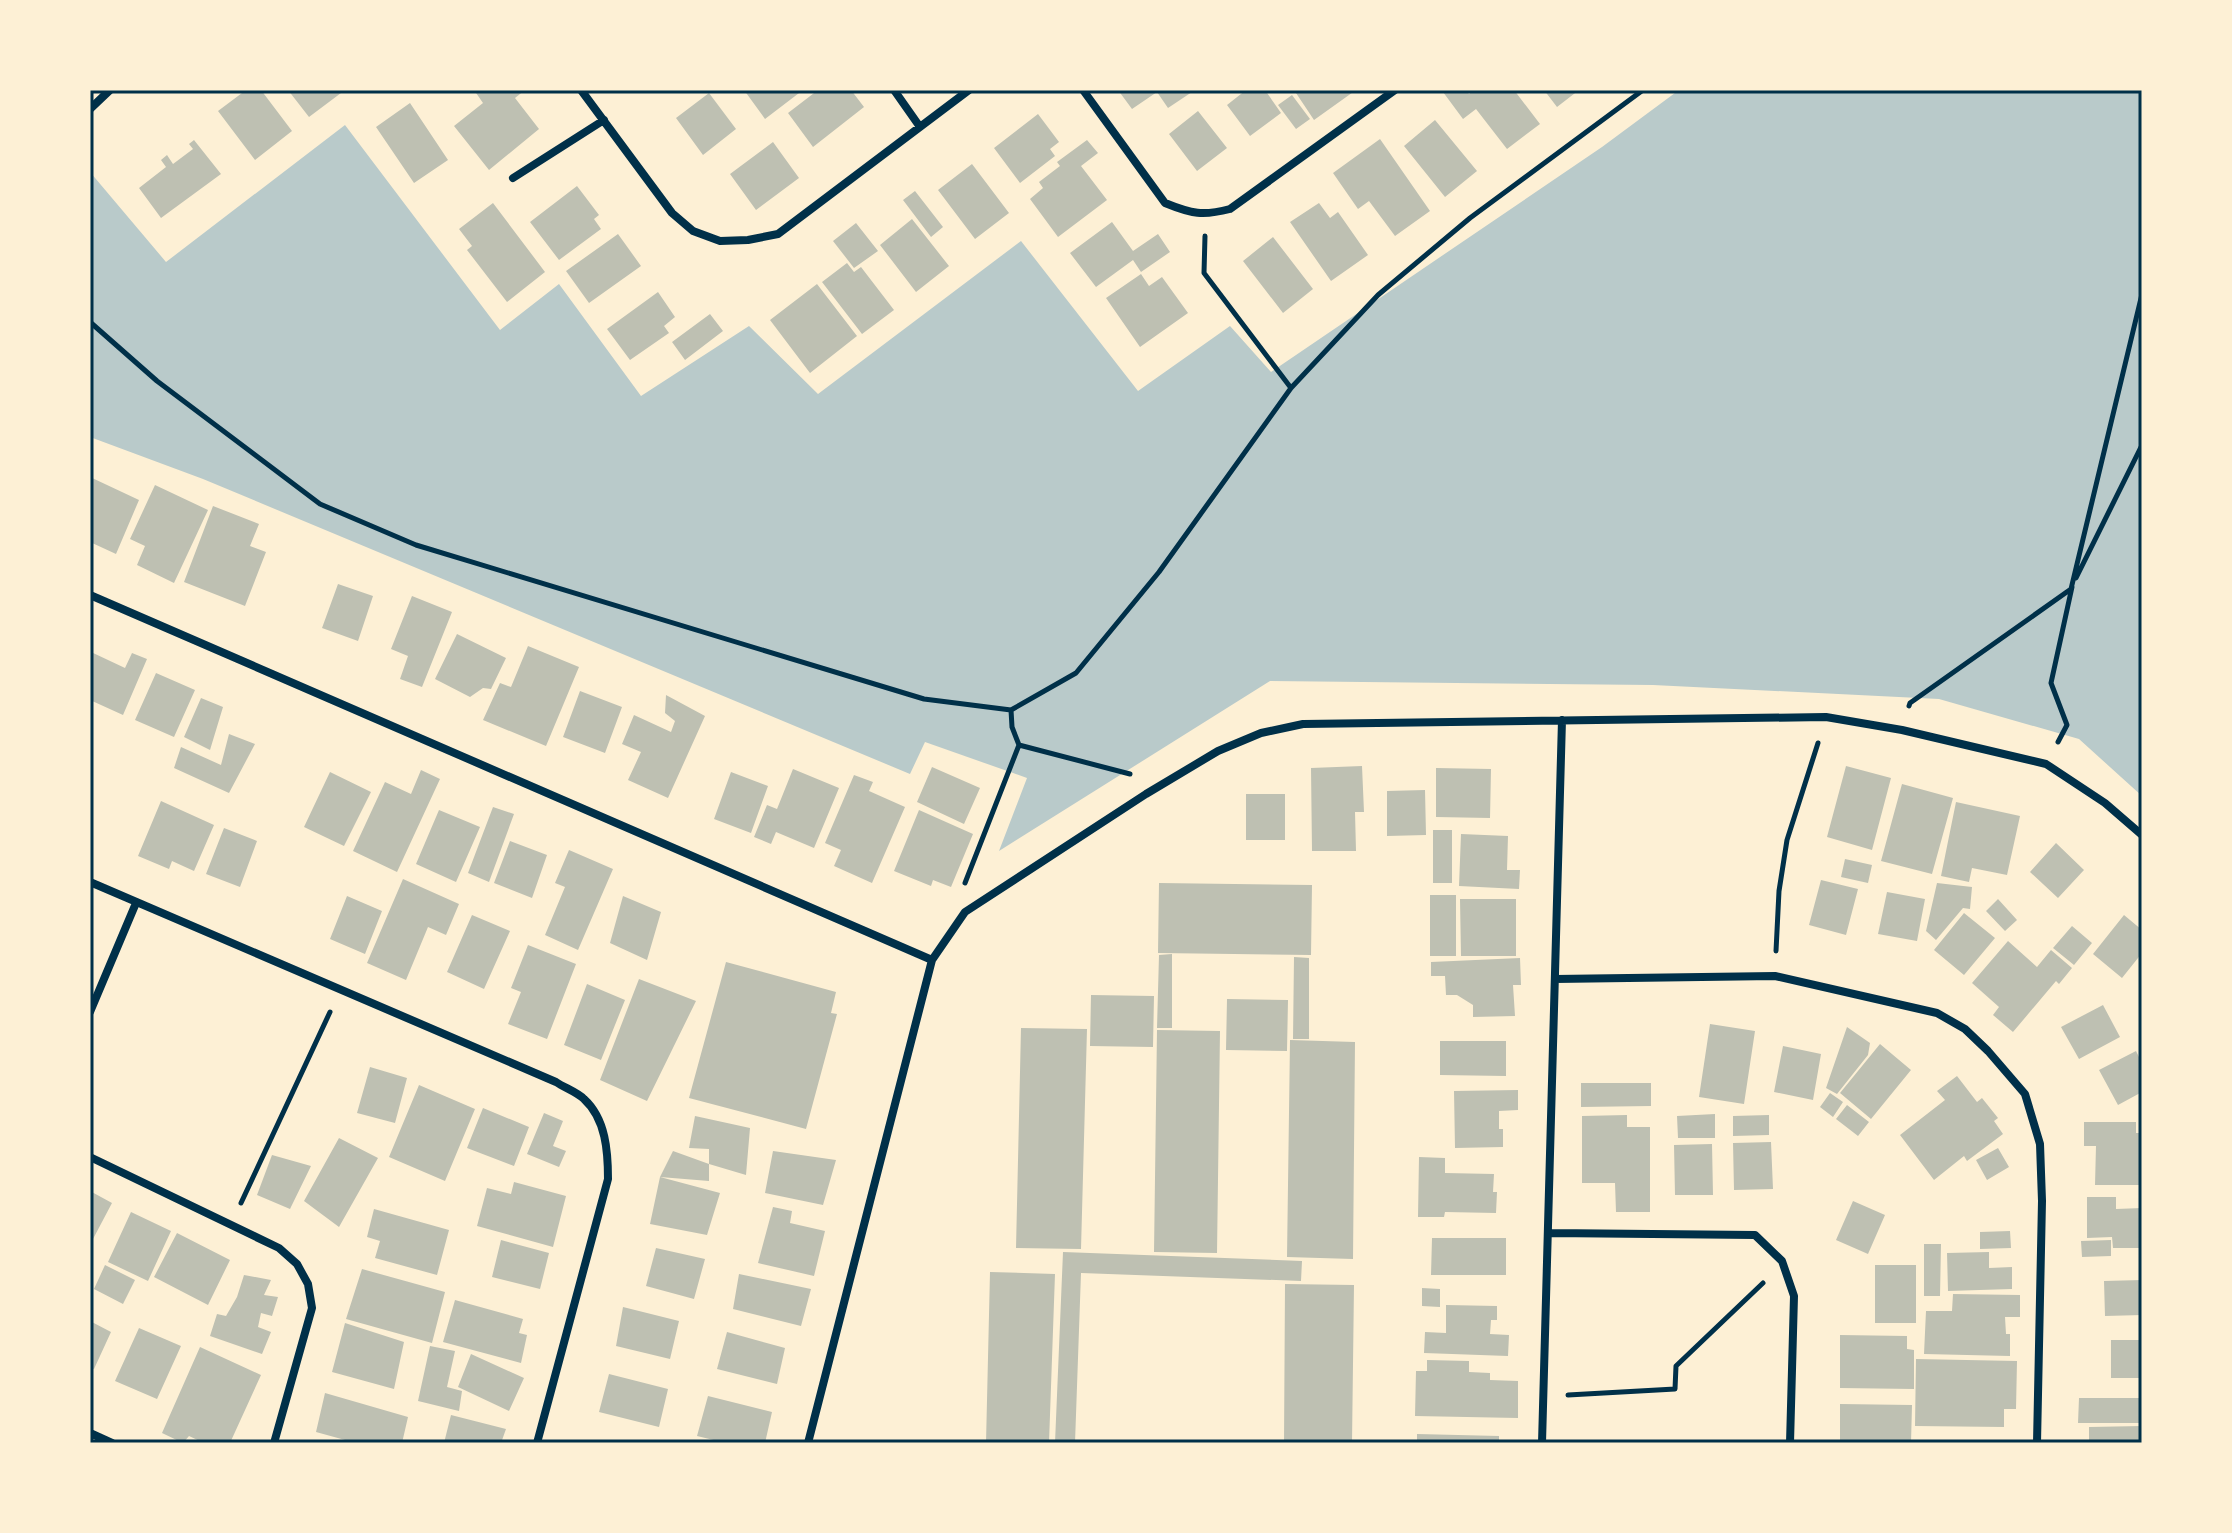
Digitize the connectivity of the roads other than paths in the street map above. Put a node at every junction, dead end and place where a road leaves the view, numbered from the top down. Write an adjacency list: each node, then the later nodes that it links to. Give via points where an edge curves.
1 (110, 90): 7 (street)
2 (581, 90): 8 (street)
3 (894, 90): 9 (street)
4 (969, 90): 9 (street)
5 (1083, 90): 6 (street, via 1165,203 1205,215 1230,209)
6 (1395, 90)
7 (90, 109)
8 (604, 120): 9 (street, via 672,213 693,231 720,241 778,234); 10 (street)
9 (920, 127)
10 (513, 178)
11 (90, 595): 16 (street)
12 (1562, 720): 13 (street, via 1826,717 1902,730 2046,764); 16 (street, via 1303,724 1261,733 1218,751 1146,794 965,912); 17 (street)
13 (2142, 835)
14 (90, 882): 15 (street)
15 (136, 903): 18 (street); 24 (street, via 556,1082 586,1100 601,1124 608,1179)
16 (932, 960): 25 (street)
17 (1555, 979): 20 (street); 28 (street, via 1775,976 1937,1013 1988,1051 2025,1094 2040,1144)
18 (90, 1012)
19 (90, 1157): 23 (street, via 279,1248 297,1264 312,1308)
20 (1550, 1233): 26 (street); 27 (street, via 1755,1235 1782,1261 1794,1296)
21 (90, 1433): 22 (street)
22 (112, 1443)
23 (274, 1443)
24 (537, 1443)
25 (808, 1443)
26 (1542, 1443)
27 (1790, 1443)
28 (2037, 1443)

